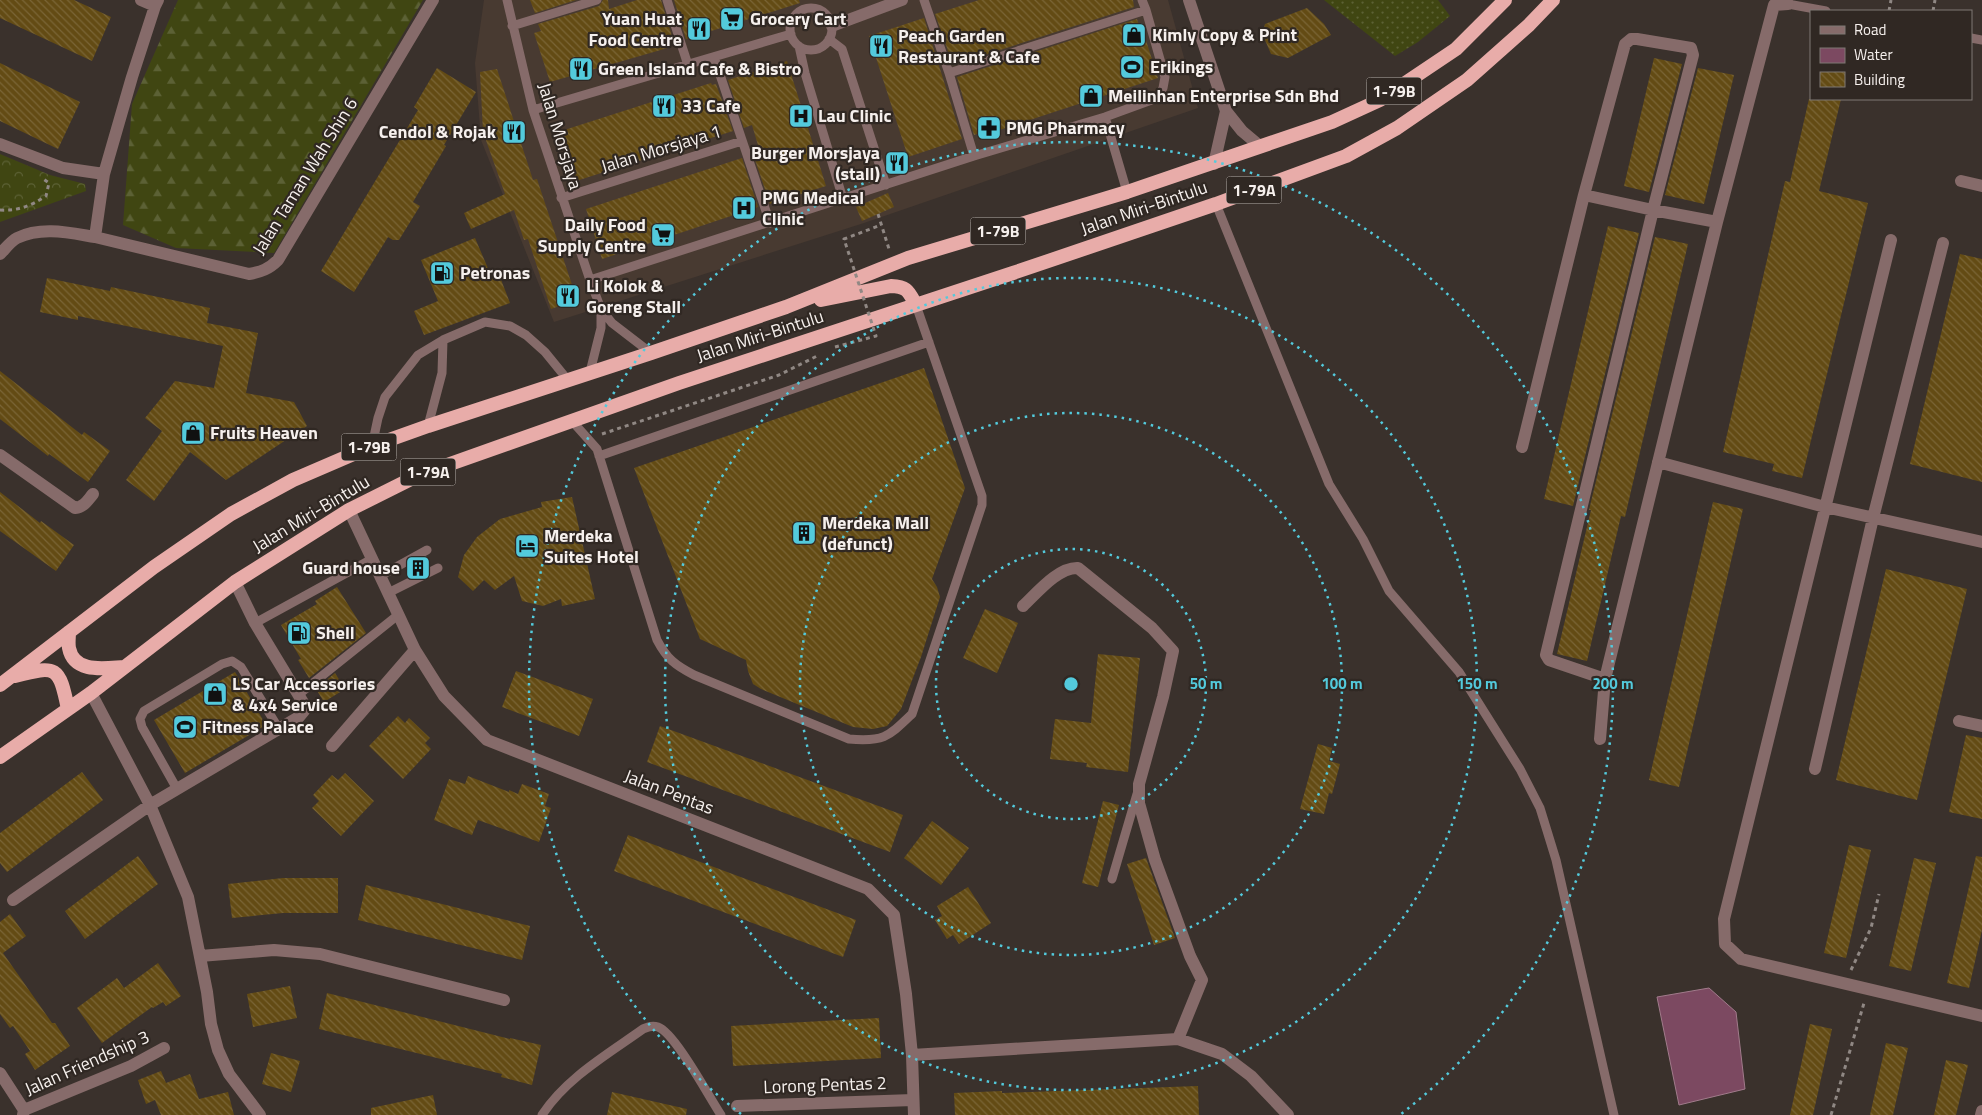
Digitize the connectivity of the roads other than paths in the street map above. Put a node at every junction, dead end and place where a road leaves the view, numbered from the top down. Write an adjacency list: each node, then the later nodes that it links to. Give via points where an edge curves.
1 (141, 0): 12 (street)
2 (433, 0): 45 (street, Jalan Taman Wah Shin 6, via 278,260 269,268 249,274)
3 (507, 0): 17 (lane, Jalan Morsjaya)
4 (597, 0): 17 (lane)
5 (667, 0): 23 (lane)
6 (902, 0): 18 (street)
7 (924, 0): 24 (lane)
8 (1142, 0): 15 (lane)
9 (1189, 0): 26 (street)
10 (1505, 0): 30 (highway, Jalan Miri-Bintulu / 1-79B, via 1456,49 1380,100 1332,122)
11 (1553, 0): 41 (highway, Jalan Miri-Bintulu / 1-79A, via 1467,80 1397,128 1346,156)
12 (156, 3): 33 (street)
13 (806, 4): 18 (lane, via 826,14); 19 (lane, via 792,21)
14 (1788, 4): 16 (lane); 43 (street, via 1774,5)
15 (1146, 10): 24 (lane); 27 (lane, via 1165,77 1163,88 1157,98)
16 (1821, 10)
17 (512, 26): 25 (lane, Jalan Morsjaya)
18 (832, 26): 20 (lane)
19 (791, 34): 21 (lane); 22 (lane)
20 (829, 39): 21 (lane, via 819,48); 35 (lane, via 842,50)
21 (799, 46): 40 (lane)
22 (714, 57): 23 (lane); 28 (lane)
23 (688, 65): 25 (lane)
24 (949, 74): 31 (lane)
25 (533, 110): 39 (lane, Jalan Morsjaya)
26 (1226, 111): 30 (street); 32 (street)
27 (1105, 117): 31 (lane); 37 (lane)
28 (742, 141): 39 (lane, Jalan Morsjaya 1); 44 (lane)
29 (0, 144): 33 (street, via 63,168)
30 (1261, 147): 32 (highway, Jalan Miri-Bintulu / 1-79B)
31 (974, 156): 35 (lane)
32 (1214, 164): 37 (highway, Jalan Miri-Bintulu / 1-79B)
33 (104, 174): 45 (street)
34 (1961, 181): 36 (street)
35 (886, 185): 40 (lane)
36 (1982, 186)
37 (1127, 192): 51 (highway, Jalan Miri-Bintulu / 1-79B, via 894,264)
38 (1584, 195): 42 (street); 42 (street, via 1625,44 1637,39 1692,48 1693,55); 61 (street)
39 (561, 198): 49 (lane, Jalan Morsjaya)
40 (843, 199): 44 (lane)
41 (1216, 204): 50 (highway, Jalan Miri-Bintulu / 1-79A); 115 (lane, via 1329,484 1363,539 1389,591 1458,672 1520,769 1540,808 1556,860)
42 (1653, 210): 43 (street); 82 (street, via 1546,655 1550,660)
43 (1717, 222): 64 (street)
44 (770, 223): 49 (lane)
45 (95, 237): 48 (street, Jalan Taman Wah Shin 6, via 38,231 16,238)
46 (1891, 240): 66 (street)
47 (1943, 243): 68 (street)
48 (0, 254)
49 (590, 280): 52 (lane, Jalan Morsjaya)
50 (916, 305): 51 (highway, via 907,290 891,286); 54 (lane); 58 (highway, Jalan Miri-Bintulu / 1-79A, via 678,382)
51 (786, 307): 55 (highway, Jalan Miri-Bintulu / 1-79B)
52 (601, 309): 55 (lane, Jalan Morsjaya, via 612,323); 56 (lane, Jalan Morsjaya, via 601,328)
53 (443, 340): 57 (lane, via 485,322 510,326 545,352); 59 (lane, via 442,373); 60 (lane, via 418,355 385,397)
54 (928, 342): 63 (lane); 63 (lane, via 982,496 982,505 912,714 892,733 872,741 849,740 694,675 678,667 666,655 657,640)
55 (651, 353): 56 (highway, Jalan Miri-Bintulu / 1-79B)
56 (590, 372): 57 (highway, Jalan Miri-Bintulu / 1-79B)
57 (567, 379): 59 (highway, Jalan Miri-Bintulu / 1-79B)
58 (572, 421): 63 (lane, via 597,448); 67 (highway, Jalan Miri-Bintulu / 1-79A, via 419,475)
59 (428, 426): 60 (highway, Jalan Miri-Bintulu / 1-79B)
60 (372, 446): 79 (highway, Jalan Miri-Bintulu / 1-79B, via 293,480 231,514)
61 (1522, 447)
62 (0, 455): 65 (street, via 74,508 80,508)
63 (599, 456)
64 (1658, 462): 66 (street); 82 (street)
65 (93, 494)
66 (1825, 507): 68 (street); 101 (street, via 1724,919 1725,944 1741,959)
67 (349, 510): 71 (street, Jalan Pentas); 74 (highway, Jalan Miri-Bintulu / 1-79A)
68 (1873, 518): 69 (street); 93 (street)
69 (1982, 542)
70 (427, 550): 73 (lane)
71 (372, 559): 73 (street, Jalan Pentas); 78 (lane)
72 (438, 568): 75 (lane)
73 (380, 576): 75 (street, Jalan Pentas)
74 (235, 582): 78 (street); 81 (highway, Jalan Miri-Bintulu / 1-79A)
75 (388, 593): 77 (street, Jalan Pentas)
76 (1023, 606): 94 (street, via 1062,572 1078,568 1152,628 1173,651)
77 (398, 615): 80 (street, Jalan Pentas); 85 (lane)
78 (256, 623): 85 (street)
79 (69, 632): 81 (highway, via 73,658 83,666); 83 (highway, Jalan Miri-Bintulu / 1-79B)
80 (415, 650): 91 (street); 104 (street, Jalan Pentas, via 444,696 487,740 868,889 894,914)
81 (124, 668): 84 (highway, Jalan Miri-Bintulu / 1-79A)
82 (1606, 679): 90 (street)
83 (5, 681): 86 (highway, via 40,670 55,672 61,679)
84 (91, 693): 86 (highway, Jalan Miri-Bintulu / 1-79A); 96 (street)
85 (298, 695): 89 (street, via 304,711)
86 (68, 709): 92 (highway, Jalan Miri-Bintulu / 1-79A)
87 (1959, 721): 88 (street)
88 (1982, 726)
89 (279, 729): 95 (street); 95 (lane, via 241,668 232,660 222,664 144,710 140,718)
90 (1600, 740)
91 (332, 746)
92 (0, 757)
93 (1815, 769)
94 (1139, 784): 97 (lane); 102 (street, via 1139,804 1155,860 1202,980)
95 (177, 789): 96 (street)
96 (150, 805): 98 (street); 99 (street, via 188,896)
97 (1112, 879)
98 (14, 900)
99 (200, 956): 100 (street, via 274,950 320,954); 110 (street, via 218,1050 229,1074)
100 (504, 1000)
101 (1982, 1016)
102 (1178, 1039): 104 (street); 114 (street, via 1222,1054 1251,1076)
103 (164, 1048): 109 (street, Jalan Friendship 3, via 131,1066)
104 (912, 1055): 106 (street, Jalan Pentas)
105 (0, 1073): 109 (street, Jalan Friendship 3)
106 (914, 1100): 107 (street, Lorong Pentas 2); 113 (street, Jalan Pentas)
107 (737, 1106)
108 (1982, 1111): 116 (street)
109 (24, 1112)
110 (260, 1115)
111 (542, 1115): 112 (lane, via 568,1084 651,1026 660,1027 673,1039)
112 (721, 1115)
113 (914, 1115)
114 (1288, 1115)
115 (1614, 1115)
116 (1981, 1115)

